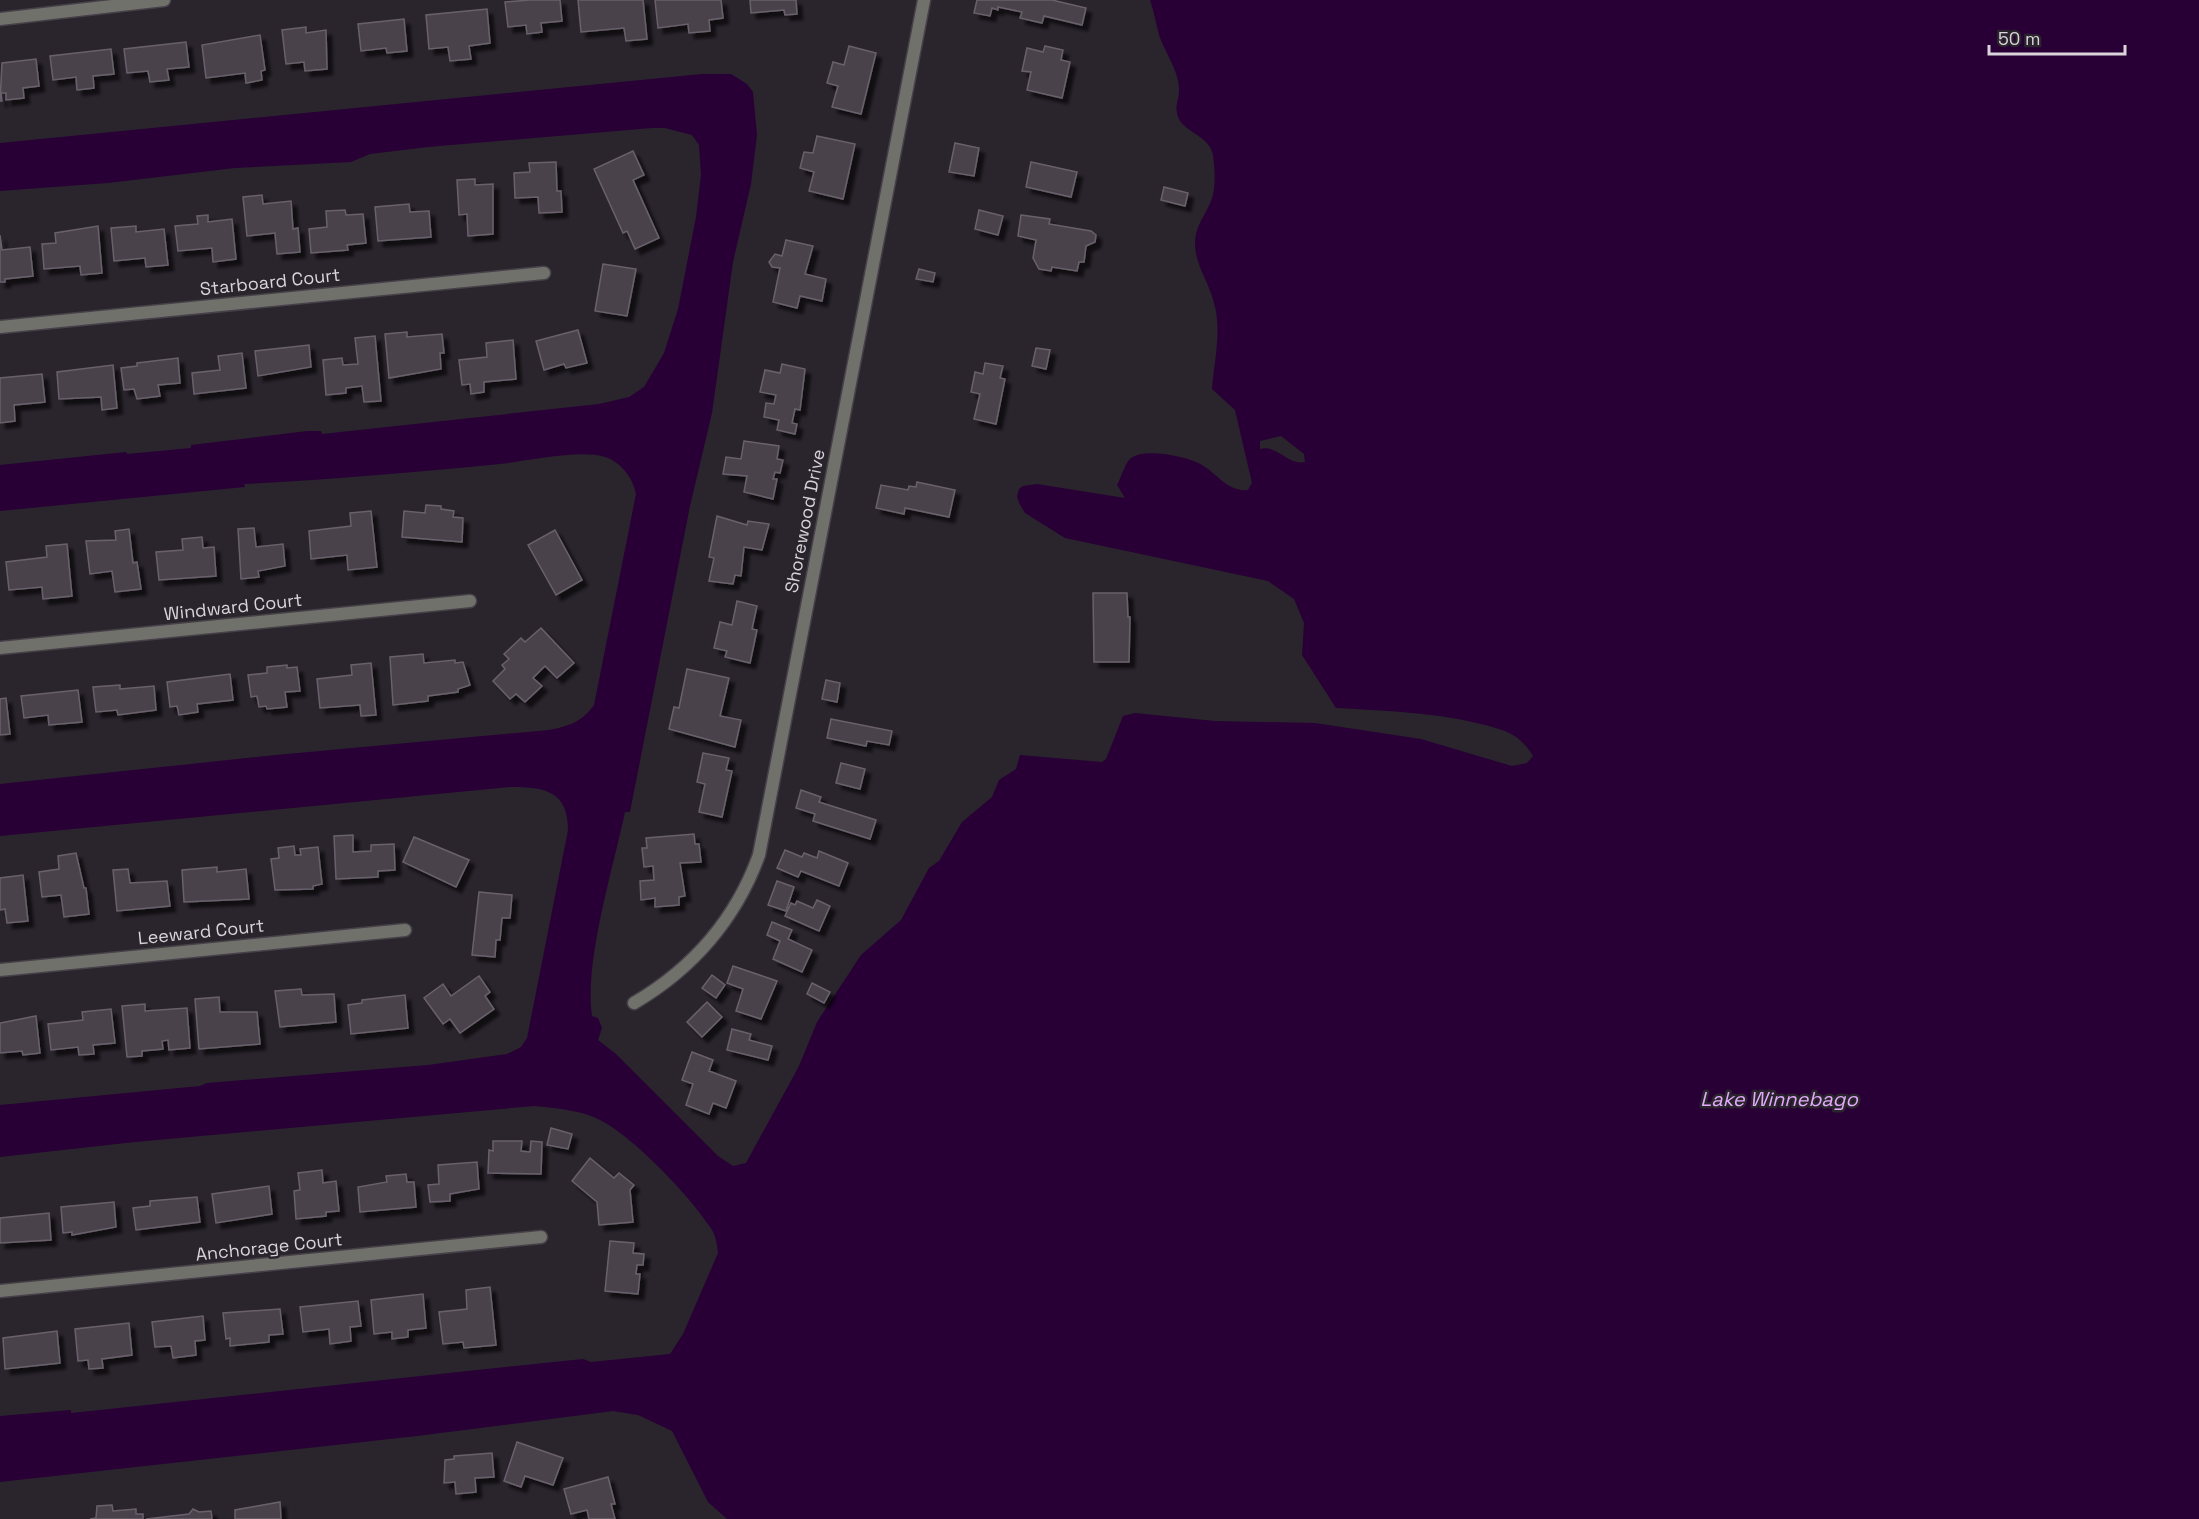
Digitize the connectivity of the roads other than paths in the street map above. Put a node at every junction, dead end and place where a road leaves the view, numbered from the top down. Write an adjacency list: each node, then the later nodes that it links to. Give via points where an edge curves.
1 (164, 0): 3 (street)
2 (924, 0): 10 (street, Shorewood Drive, via 759,855 744,893 712,936 681,971)
3 (0, 19)
4 (544, 273): 5 (street, Starboard Court)
5 (0, 327)
6 (470, 601): 7 (street, Windward Court)
7 (0, 648)
8 (405, 930): 9 (street, Leeward Court)
9 (0, 970)
10 (634, 1003)
11 (541, 1237): 12 (street, Anchorage Court)
12 (0, 1291)

